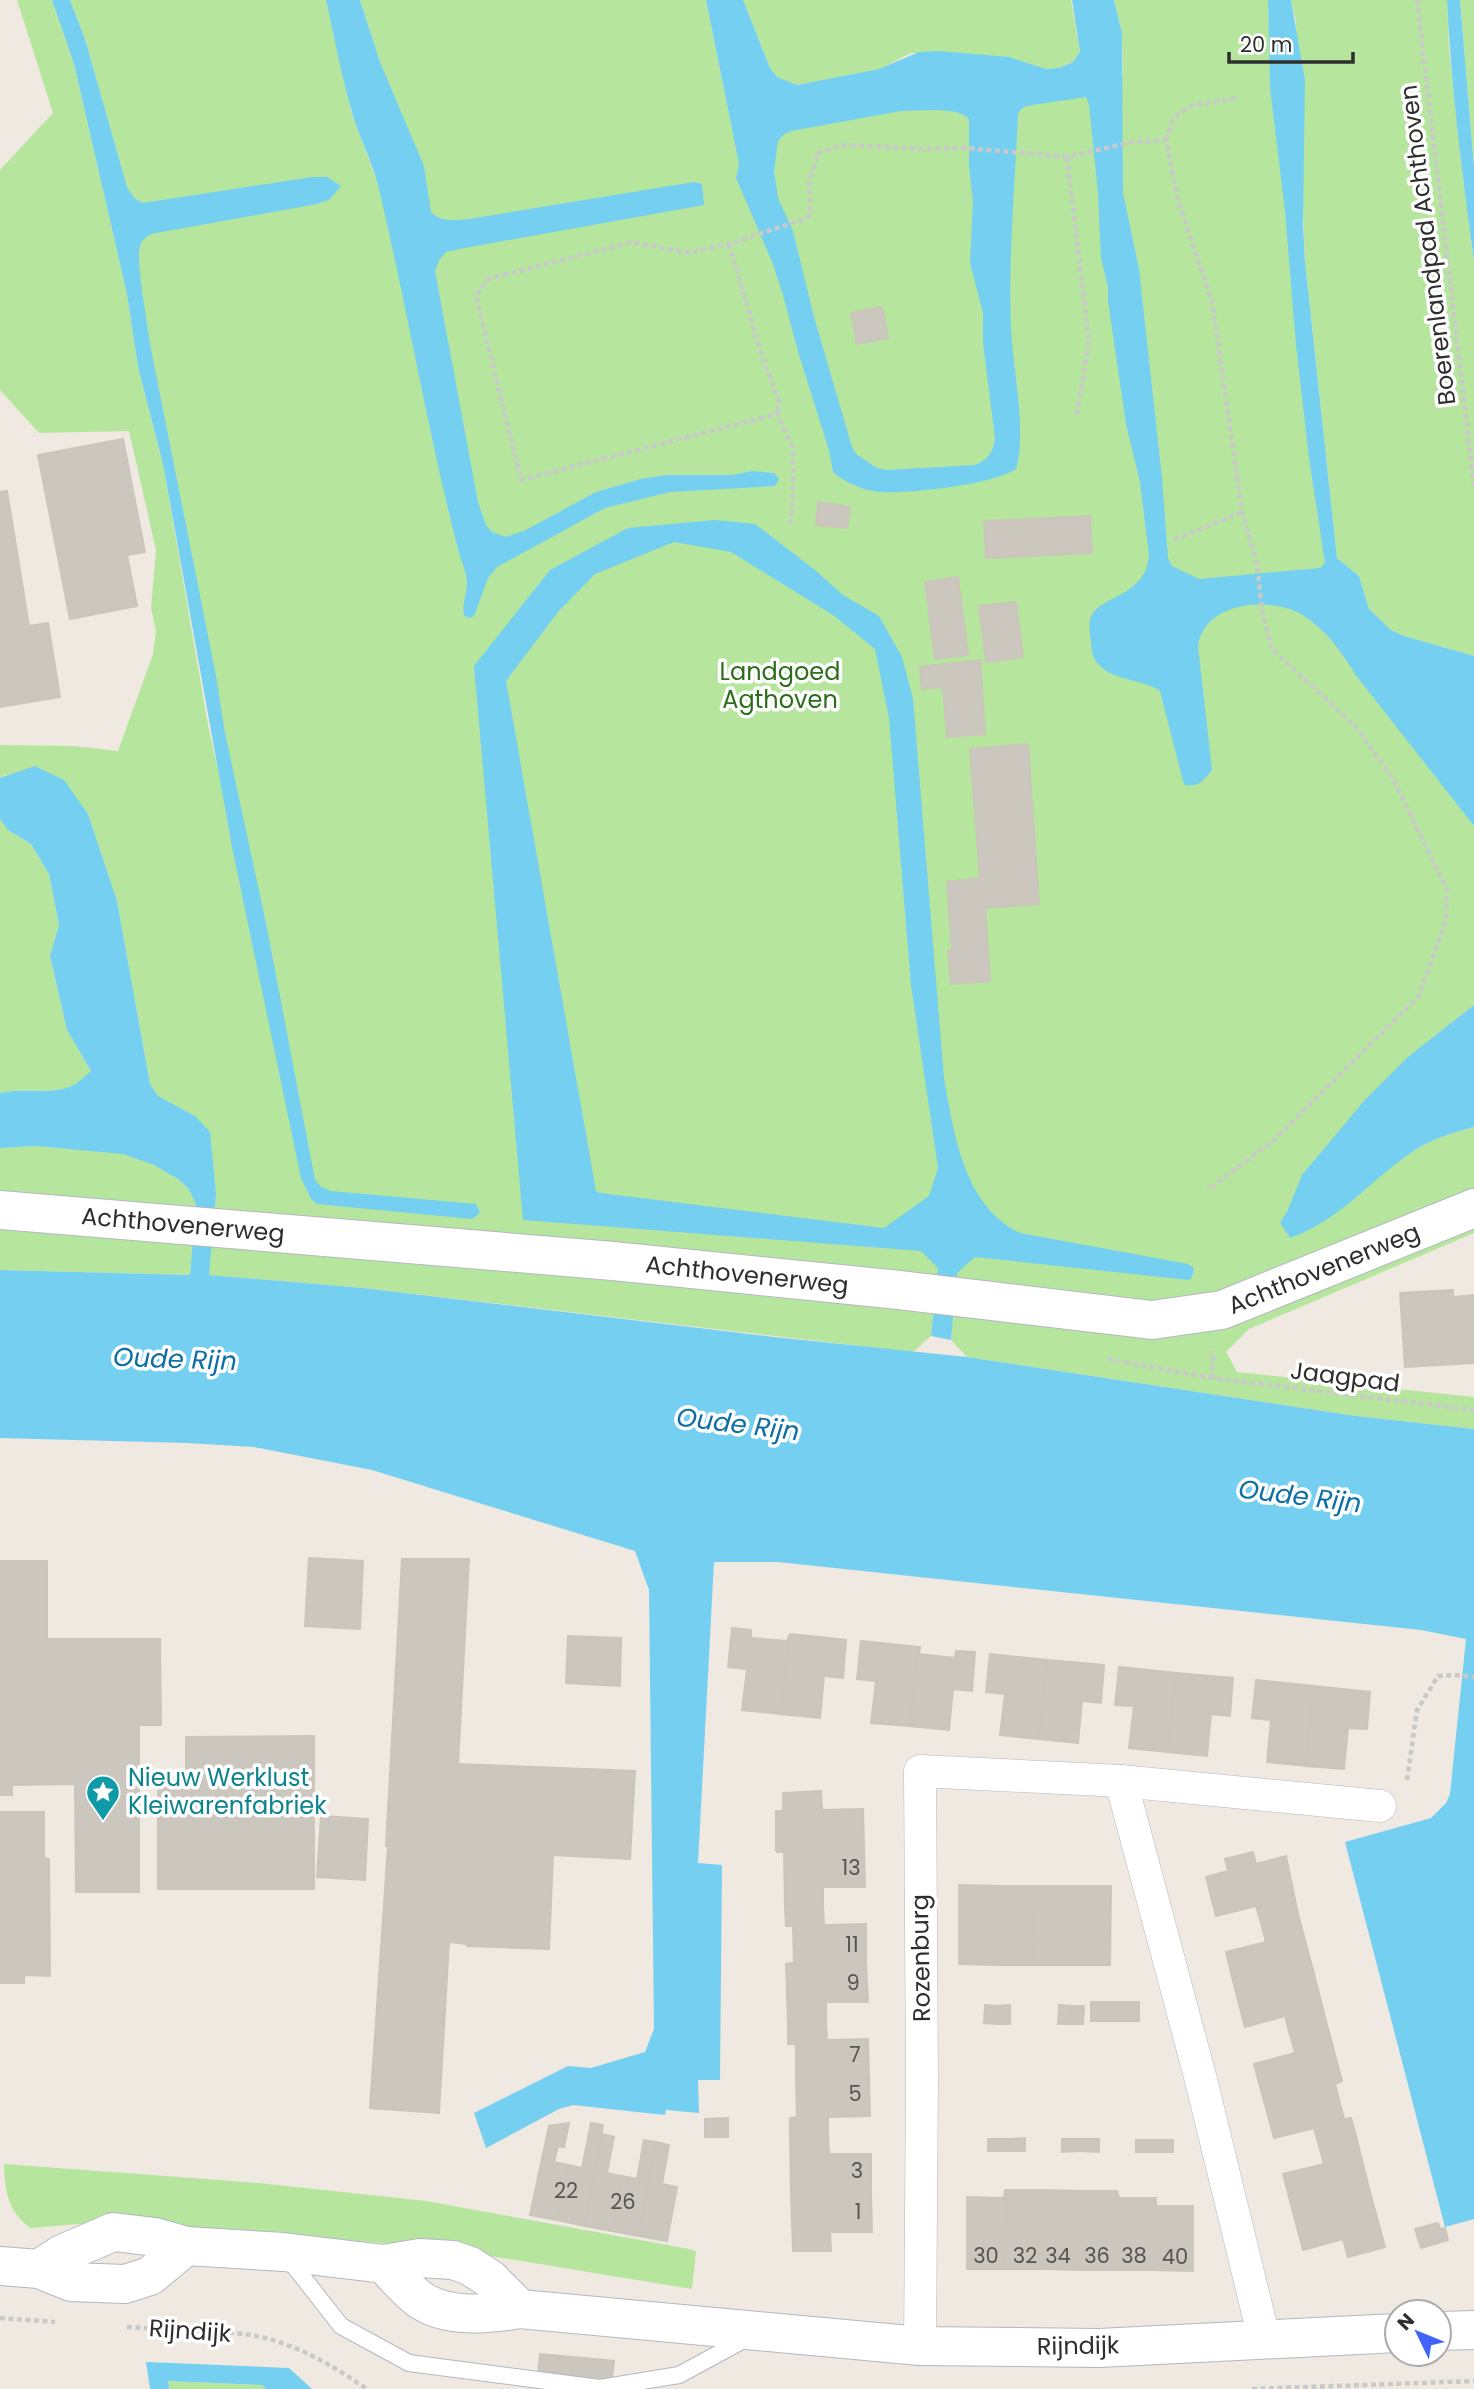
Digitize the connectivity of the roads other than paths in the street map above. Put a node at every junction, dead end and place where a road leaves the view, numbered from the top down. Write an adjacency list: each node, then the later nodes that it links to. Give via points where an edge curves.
1 (1474, 1208): 2 (street, Achthovenerweg, via 1215,1312 1152,1321 613,1261)
2 (0, 1210)
3 (1121, 1781): 4 (street, Rozenburg); 15 (street); 16 (street, Rozenburg, via 920,1771)
4 (1380, 1806)
5 (186, 2246): 6 (street); 9 (street, via 155,2236 113,2232); 9 (street, Rijndijk, via 150,2276 125,2284 71,2282)
6 (284, 2252): 7 (street); 12 (lane, via 341,2326 409,2363 600,2388 679,2375)
7 (384, 2264): 10 (street, Rijndijk, via 421,2300 450,2312); 10 (street, via 420,2258 453,2260 490,2279)
8 (0, 2266): 9 (street, Rijndijk)
9 (38, 2269)
10 (520, 2309): 12 (street, Rijndijk)
11 (1474, 2330): 13 (street)
12 (760, 2331): 16 (street, Rijndijk)
13 (1453, 2331)
14 (1383, 2334): 15 (street, Rijndijk)
15 (1264, 2338): 16 (street, Rijndijk, via 1099,2348)
16 (920, 2346)

